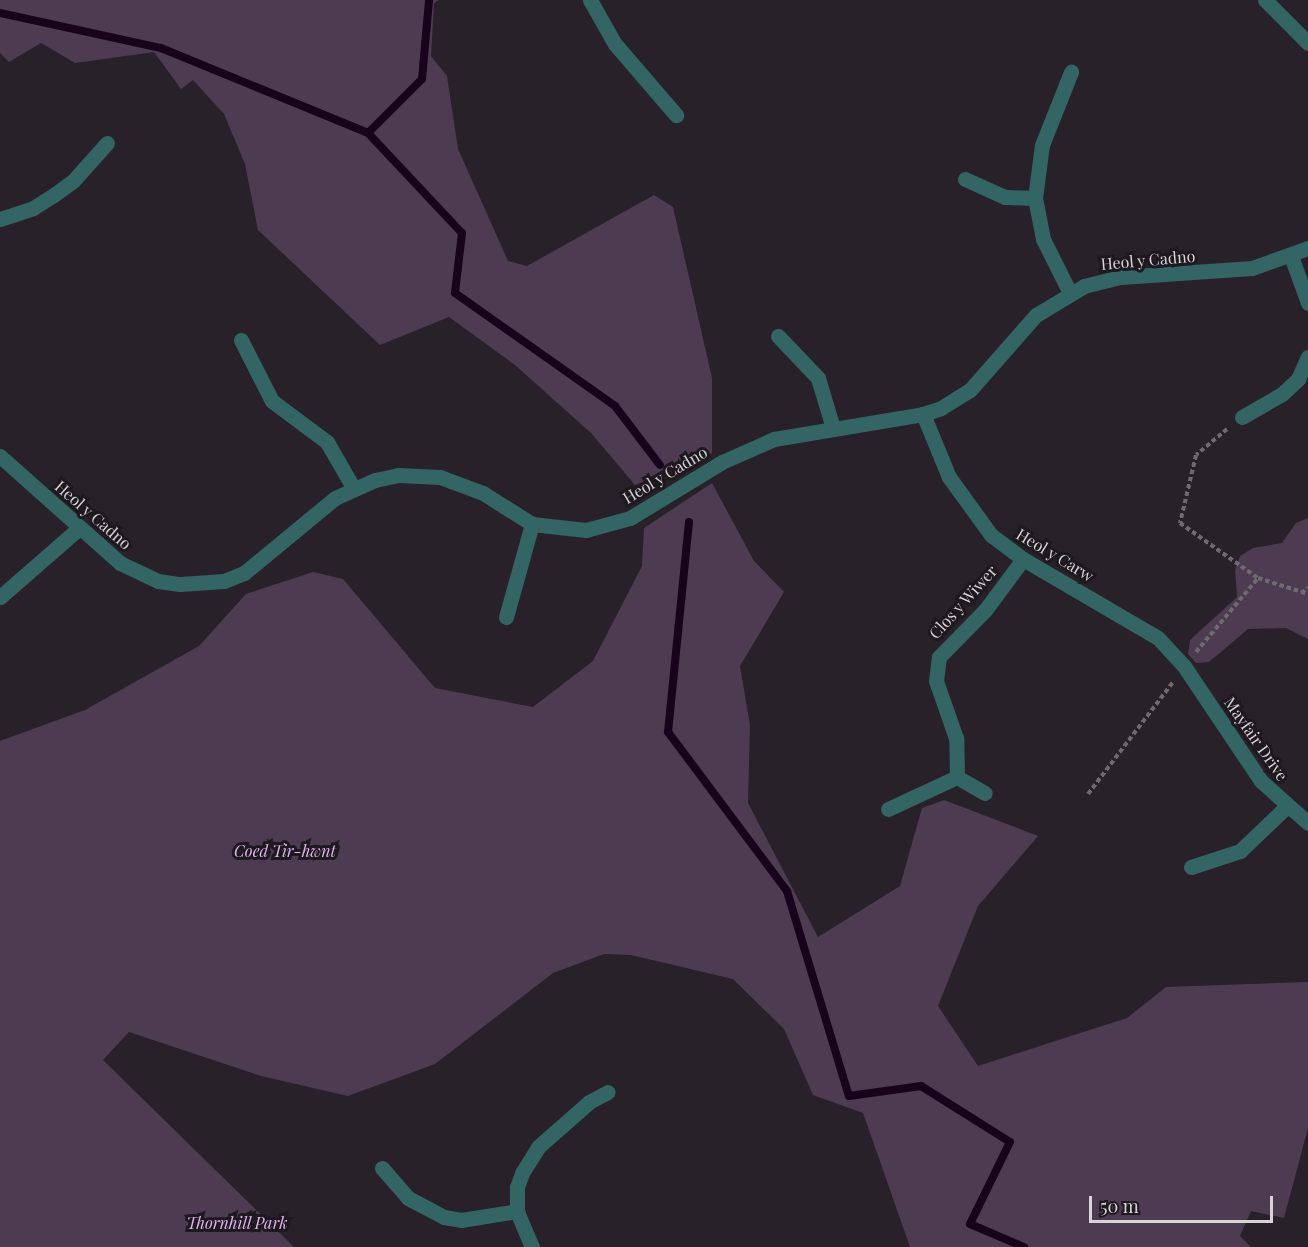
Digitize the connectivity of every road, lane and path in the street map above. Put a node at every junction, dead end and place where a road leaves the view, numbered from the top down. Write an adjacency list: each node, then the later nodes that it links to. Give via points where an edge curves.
1 (590, 0): 5 (street, via 615,44)
2 (1265, 0): 3 (street)
3 (1308, 43)
4 (1071, 72): 8 (street, via 1042,145)
5 (676, 115)
6 (107, 143): 9 (street, via 73,181 55,194 33,208)
7 (965, 179): 8 (street, via 1005,197)
8 (1035, 198): 12 (street, via 1042,239)
9 (0, 219)
10 (1308, 248): 11 (street, Heol y Cadno)
11 (1292, 256): 12 (street, Heol y Cadno, via 1231,271 1102,280); 13 (street)
12 (1070, 293): 17 (street, Heol y Cadno, via 1019,331 970,390)
13 (1308, 303)
14 (778, 336): 19 (street, via 818,378)
15 (242, 340): 21 (street, via 272,401 327,442)
16 (1308, 357): 18 (street, via 1298,379 1282,394)
17 (923, 414): 19 (street, Heol y Cadno); 24 (street, Heol y Carw, via 937,453 963,501 991,535)
18 (1242, 417): 25 (path, via 1196,455 1180,523)
19 (833, 428): 22 (street, Heol y Cadno, via 774,439 743,452 630,518 569,529)
20 (0, 456): 23 (street, Heol y Cadno)
21 (354, 489): 22 (street, Heol y Cadno, via 398,475 440,477 483,493); 23 (street, Heol y Cadno, via 314,513 263,561 244,573 202,584 158,581 138,574)
22 (532, 524): 30 (street)
23 (79, 528): 29 (street)
24 (1023, 559): 31 (street, Heol y Carw, via 1140,624); 32 (street, Clos y Wiwer, via 986,609 939,657 936,681 956,738)
25 (1258, 578): 27 (path); 31 (path)
26 (1308, 588): 27 (path)
27 (1300, 593): 28 (path)
28 (1308, 594)
29 (0, 597)
30 (506, 616)
31 (1184, 666): 34 (path); 35 (street, Mayfair Drive, via 1250,767)
32 (957, 777): 33 (street); 36 (street)
33 (985, 793)
34 (1088, 794)
35 (1286, 807): 37 (street, Mayfair Drive); 38 (street, via 1240,851)
36 (888, 809)
37 (1308, 823)
38 (1191, 867)
39 (608, 1092): 41 (street, via 589,1102 538,1147 517,1187)
40 (382, 1168): 41 (street, via 408,1198 444,1217 461,1220)
41 (517, 1212): 42 (street)
42 (532, 1247)

